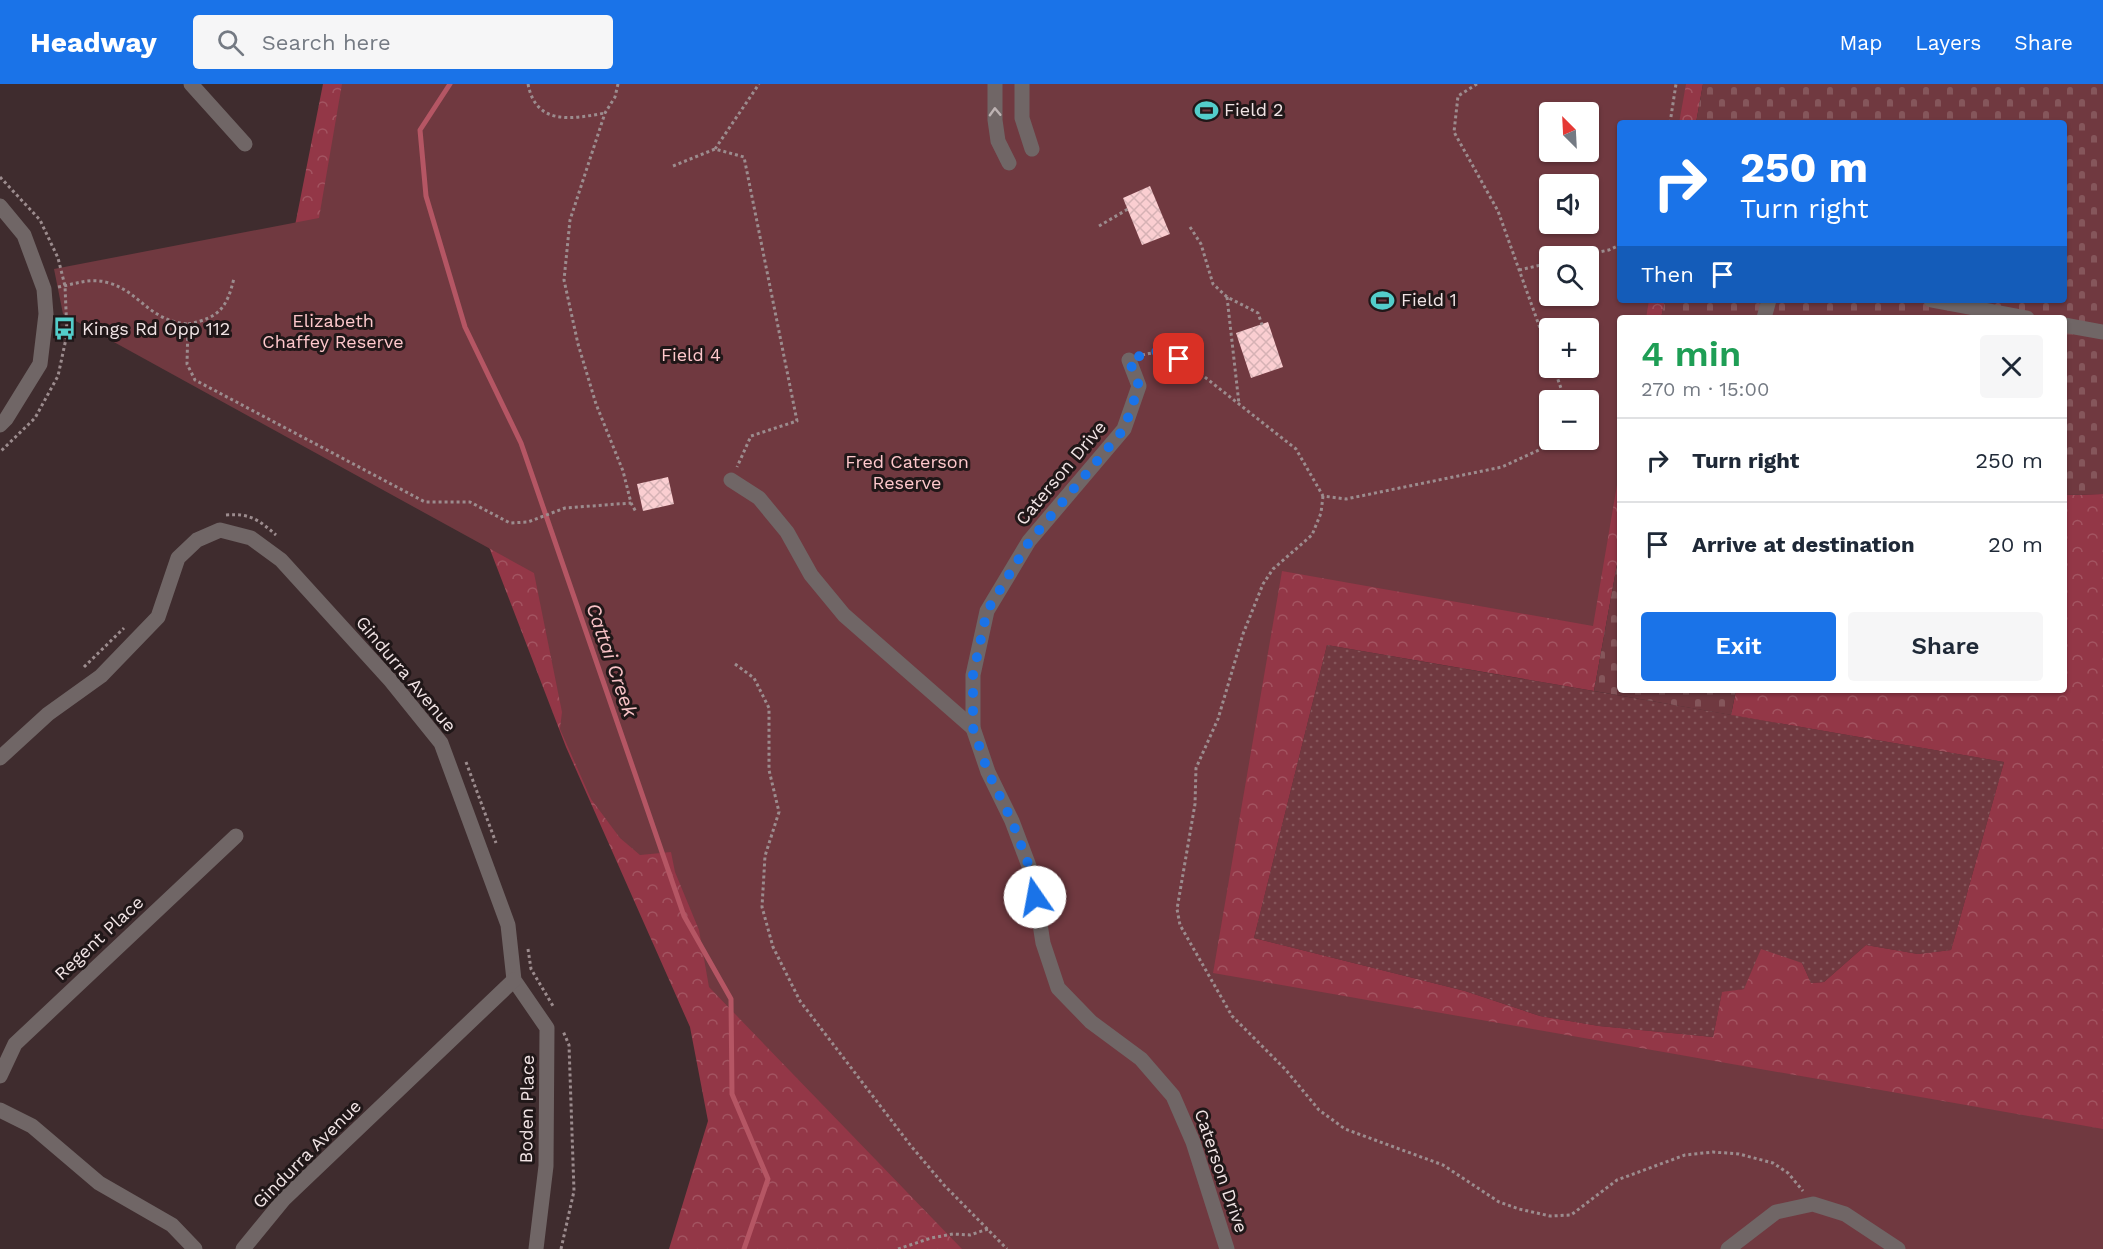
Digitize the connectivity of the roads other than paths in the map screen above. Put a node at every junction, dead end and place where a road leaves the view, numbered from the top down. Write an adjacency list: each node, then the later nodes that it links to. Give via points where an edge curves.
1 (191, 84): 4 (street)
2 (995, 84): 3 (street, one-way to 2, via 1022,118 1030,145 1006,157 998,141)
3 (1022, 84)
4 (245, 144)
5 (0, 206): 11 (street, via 24,236 44,289 46,314 40,364)
6 (1947, 303): 7 (street)
7 (2011, 315)
8 (2067, 326): 9 (street)
9 (2103, 332)
10 (1129, 360): 13 (street, Caterson Drive, via 1139,386 1124,429 1029,542 987,611 973,675)
11 (0, 425)
12 (731, 480): 13 (street, via 759,498 788,532 811,575 844,615)
13 (973, 728): 22 (street, Caterson Drive, via 1032,874 1043,943 1058,987 1091,1022 1142,1059 1173,1096 1193,1142)
14 (0, 758): 16 (street, Gindurra Avenue, via 48,714 101,676 158,617 178,558 197,540 220,530 251,538 280,560 391,681 441,743 508,925)
15 (236, 836): 17 (street, Regent Place, via 15,1044)
16 (514, 980): 20 (street, Gindurra Avenue, via 284,1199); 21 (street, Boden Place, via 547,1028 546,1166)
17 (0, 1076)
18 (0, 1110): 19 (street, via 32,1126 99,1183 172,1226)
19 (195, 1249)
20 (243, 1249)
21 (536, 1249)
22 (1227, 1249)
23 (1728, 1249): 24 (street, via 1776,1212 1813,1204 1845,1214)
24 (1898, 1249)

